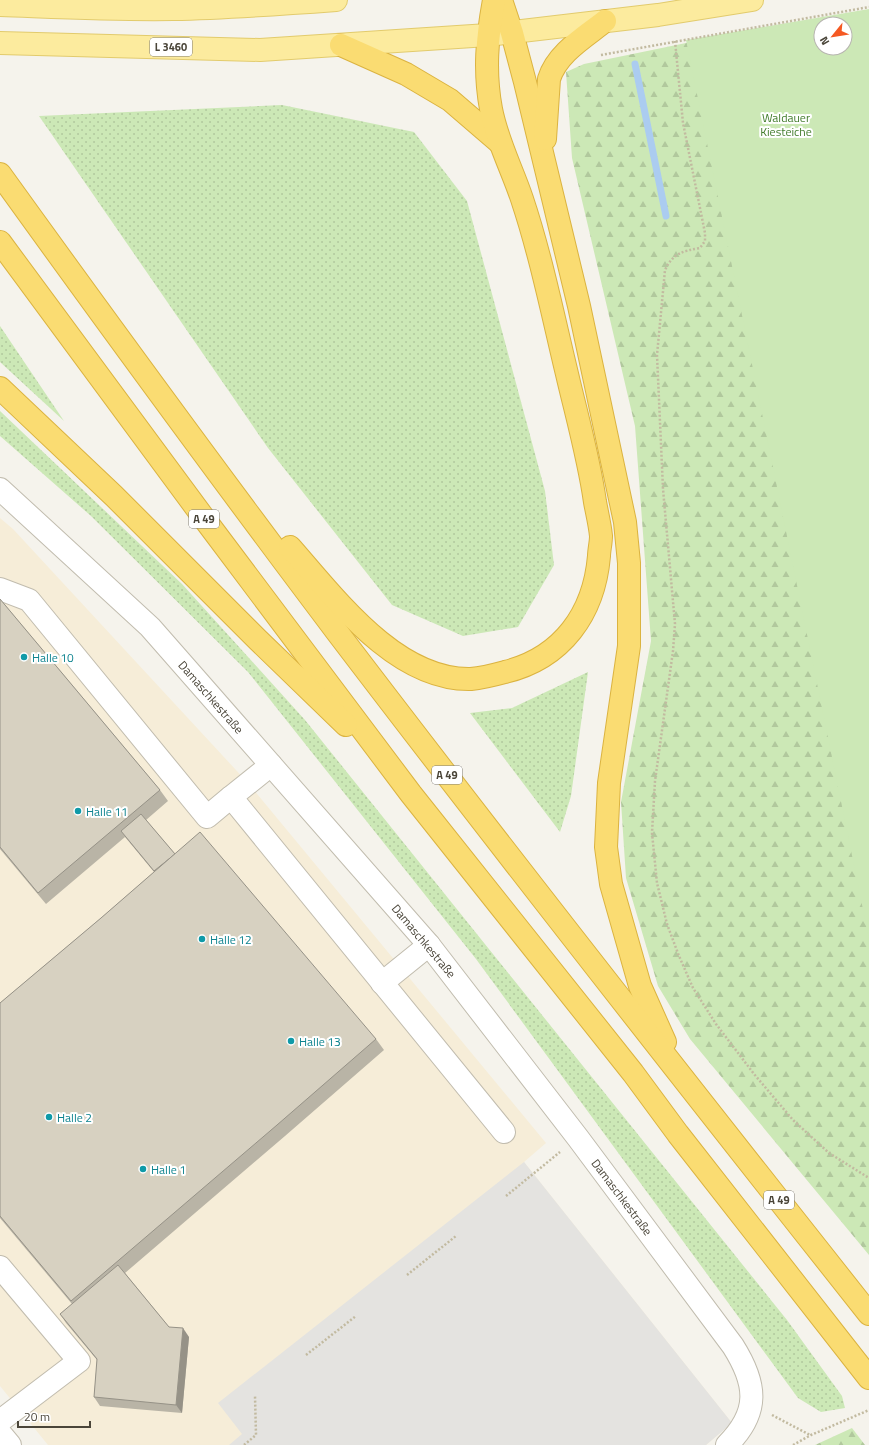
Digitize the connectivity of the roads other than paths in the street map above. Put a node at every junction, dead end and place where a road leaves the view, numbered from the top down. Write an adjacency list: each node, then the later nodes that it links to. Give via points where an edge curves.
1 (336, 0): 5 (main road, via 172,9)
2 (494, 0): 8 (highway)
3 (501, 0): 7 (highway)
4 (752, 0): 6 (main road, L 3460)
5 (0, 5)
6 (605, 21): 7 (main road, L 3460); 12 (highway, via 560,59 551,72)
7 (512, 33): 8 (main road, L 3460); 12 (highway)
8 (488, 35): 10 (main road, L 3460); 11 (highway, via 488,88)
9 (0, 43): 10 (main road, L 3460, via 260,50)
10 (341, 45): 11 (highway, via 406,74 450,100)
11 (500, 143): 16 (highway, via 522,199 546,286 591,476 601,537 598,573 593,591 577,624 565,638 530,663 490,676 455,678 431,672 411,663 392,653 370,634)
12 (544, 160): 24 (highway, via 579,306 625,522 629,563 629,646 609,783 606,847 611,884 640,986 659,1030)
13 (0, 174): 16 (highway, A 49)
14 (0, 242): 20 (highway, A 49)
15 (0, 388): 20 (highway, via 114,496 336,715)
16 (209, 460): 24 (highway, A 49, via 337,632)
17 (0, 489): 19 (street, Damaschkestraße, via 150,627)
18 (0, 589): 21 (street, via 29,600 206,816)
19 (271, 764): 21 (street); 22 (street, Damaschkestraße)
20 (411, 794): 28 (highway, A 49)
21 (230, 797): 23 (street)
22 (429, 944): 23 (street); 32 (street, Damaschkestraße, via 578,1138 742,1361 751,1385 752,1404 739,1433)
23 (382, 983): 25 (street)
24 (689, 1087): 27 (highway, A 49)
25 (504, 1132)
26 (0, 1267): 29 (street, via 79,1361)
27 (869, 1314)
28 (869, 1378)
29 (0, 1421)
30 (0, 1433): 31 (street)
31 (10, 1445)
32 (727, 1445)

